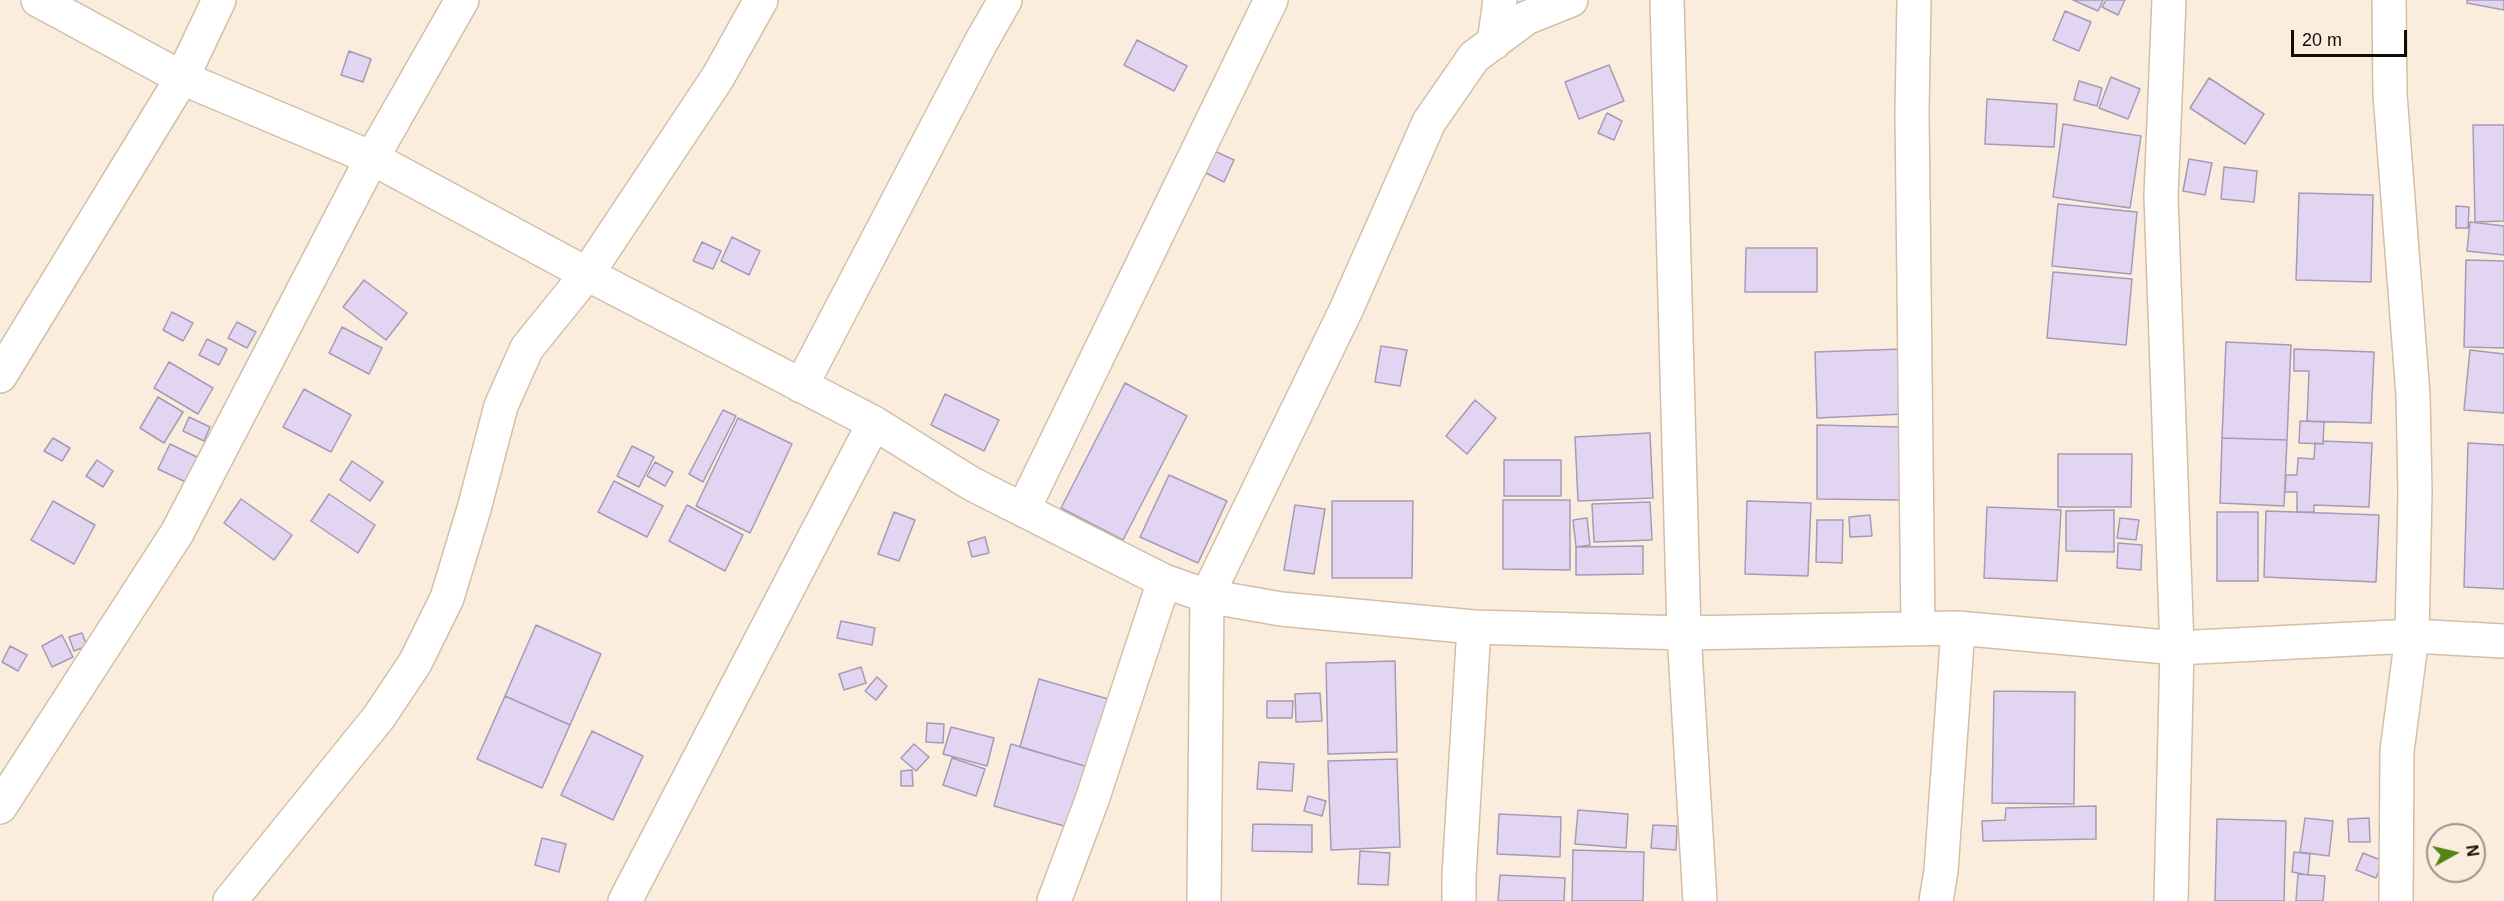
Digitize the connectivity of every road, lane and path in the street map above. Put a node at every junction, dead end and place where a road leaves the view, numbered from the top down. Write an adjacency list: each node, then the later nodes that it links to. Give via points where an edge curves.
1 (38, 0): 14 (street)
2 (219, 0): 14 (street)
3 (462, 0): 15 (street)
4 (761, 0): 16 (street, via 718,77)
5 (1005, 0): 18 (street)
6 (1271, 0): 20 (street)
7 (1500, 0): 13 (street)
8 (1571, 0): 13 (street, via 1526,18)
9 (1666, 0): 26 (street)
10 (1914, 0): 24 (street)
11 (2169, 0): 29 (street, via 2161,196)
12 (2389, 0): 27 (street, via 2390,94 2413,395)
13 (1494, 43): 22 (street, via 1474,57 1429,122 1346,310)
14 (182, 78): 15 (street); 17 (street)
15 (372, 158): 16 (street); 30 (street, via 177,533)
16 (587, 274): 18 (street); 31 (street, via 528,348 501,405 447,598 415,663 379,717)
17 (0, 376)
18 (801, 386): 19 (street)
19 (874, 423): 20 (street, via 972,484); 32 (street)
20 (1023, 510): 21 (street)
21 (1164, 581): 22 (street); 33 (street, via 1092,800)
22 (1207, 596): 23 (street, via 1281,609); 34 (street)
23 (1474, 627): 26 (street); 35 (street)
24 (1918, 628): 25 (street); 26 (street)
25 (1958, 628): 29 (street); 37 (street)
26 (1684, 633): 36 (street)
27 (2412, 636): 28 (street); 29 (street); 39 (street, via 2397,751)
28 (2504, 641)
29 (2177, 648): 38 (street)
30 (0, 807)
31 (230, 901)
32 (625, 901)
33 (1054, 901)
34 (1204, 901)
35 (1459, 901)
36 (1700, 901)
37 (1936, 901)
38 (2171, 901)
39 (2396, 901)

